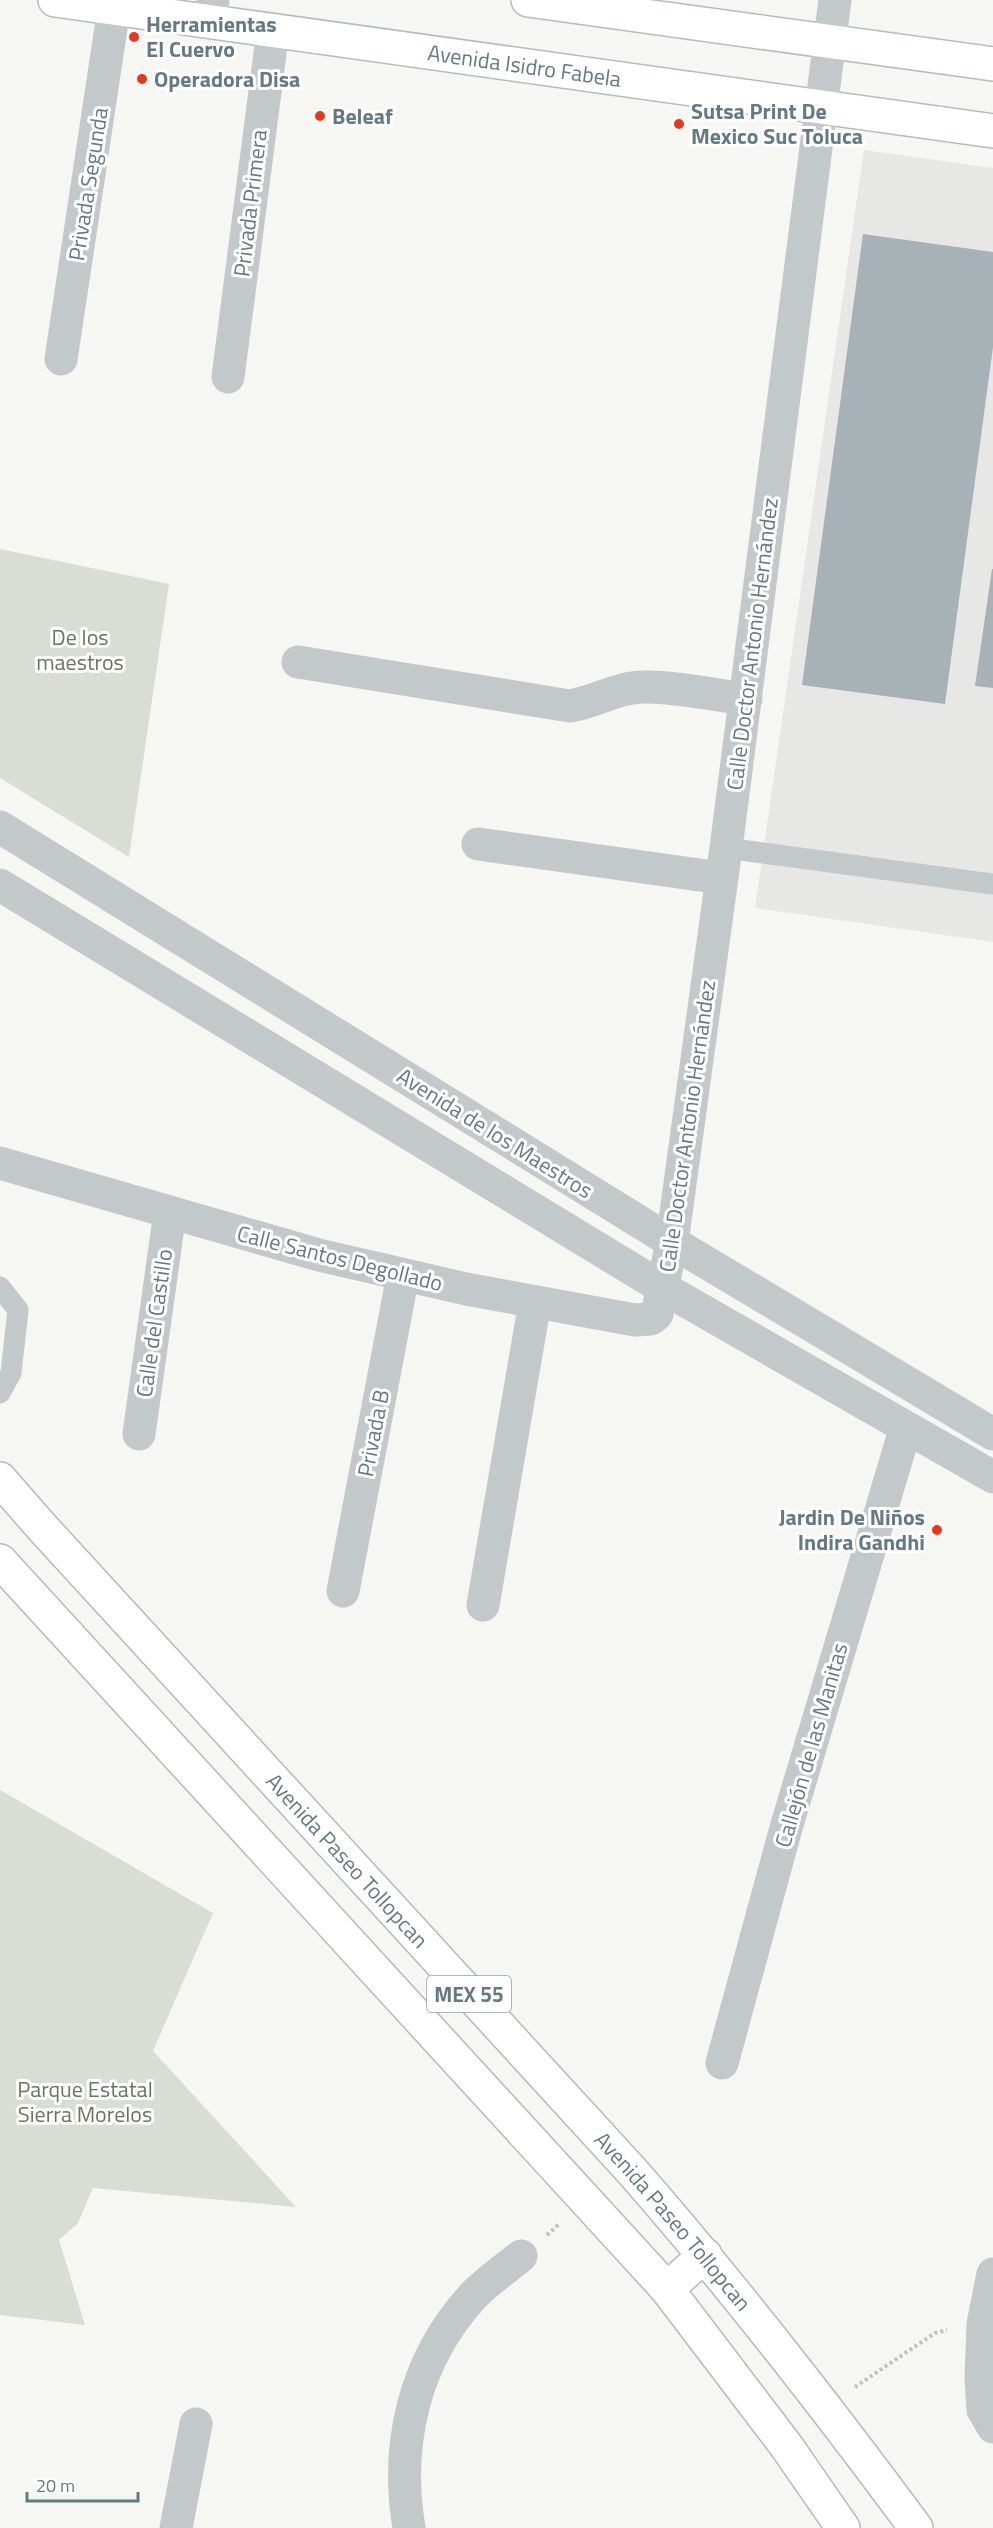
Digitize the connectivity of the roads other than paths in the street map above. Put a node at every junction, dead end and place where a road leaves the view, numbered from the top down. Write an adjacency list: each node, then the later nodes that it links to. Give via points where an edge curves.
1 (55, 0): 4 (main road, Avenida Isidro Fabela)
2 (528, 0): 7 (main road)
3 (835, 0): 7 (street, Calle Doctor Antonio Hernández)
4 (114, 8): 5 (main road, Avenida Isidro Fabela); 11 (street, Privada Segunda)
5 (211, 11): 6 (main road, Avenida Isidro Fabela)
6 (273, 30): 9 (main road, Avenida Isidro Fabela); 12 (street, Privada Primera)
7 (830, 41): 8 (main road); 9 (street, Calle Doctor Antonio Hernández)
8 (993, 64)
9 (822, 107): 10 (main road, Avenida Isidro Fabela); 14 (street, Calle Doctor Antonio Hernández)
10 (993, 130)
11 (61, 358)
12 (228, 377)
13 (298, 662): 14 (street, via 570,706 643,687)
14 (746, 699): 17 (street, Calle Doctor Antonio Hernández)
15 (0, 827): 22 (street, Avenida de los Maestros)
16 (478, 844): 17 (street)
17 (724, 863): 18 (lane); 22 (street, Calle Doctor Antonio Hernández)
18 (993, 884)
19 (0, 885): 25 (street, Avenida de los Maestros)
20 (0, 1163): 21 (street, Calle Santos Degollado)
21 (170, 1212): 23 (street, Calle Santos Degollado); 29 (street, Calle del Castillo)
22 (672, 1242): 25 (street, Calle Doctor Antonio Hernández); 30 (street, Avenida de los Maestros)
23 (403, 1275): 26 (street, Calle Santos Degollado); 34 (street, Privada B)
24 (0, 1287): 27 (lane, via 18,1310 11,1373)
25 (663, 1288): 26 (street, Calle Santos Degollado, via 657,1314 643,1321); 28 (street, Avenida de los Maestros)
26 (534, 1302): 35 (street)
27 (0, 1393)
28 (906, 1427): 31 (street, Avenida de los Maestros); 36 (street, Callejón de las Manitas, via 786,1828)
29 (139, 1434)
30 (993, 1434)
31 (993, 1477)
32 (0, 1479): 37 (main road, Avenida Paseo Tollopcan / MEX 55)
33 (0, 1561): 40 (main road, MEX 55)
34 (343, 1591)
35 (483, 1605)
36 (722, 2064)
37 (705, 2255): 40 (main road); 46 (main road, Avenida Paseo Tollopcan / MEX 55)
38 (521, 2256): 44 (street, via 473,2295 446,2329 424,2371 409,2416 403,2470)
39 (993, 2274): 42 (street, via 983,2324 981,2378 983,2410)
40 (667, 2289): 45 (main road, MEX 55)
41 (196, 2424): 43 (street)
42 (993, 2427)
43 (176, 2528)
44 (409, 2528)
45 (843, 2528)
46 (916, 2528)

